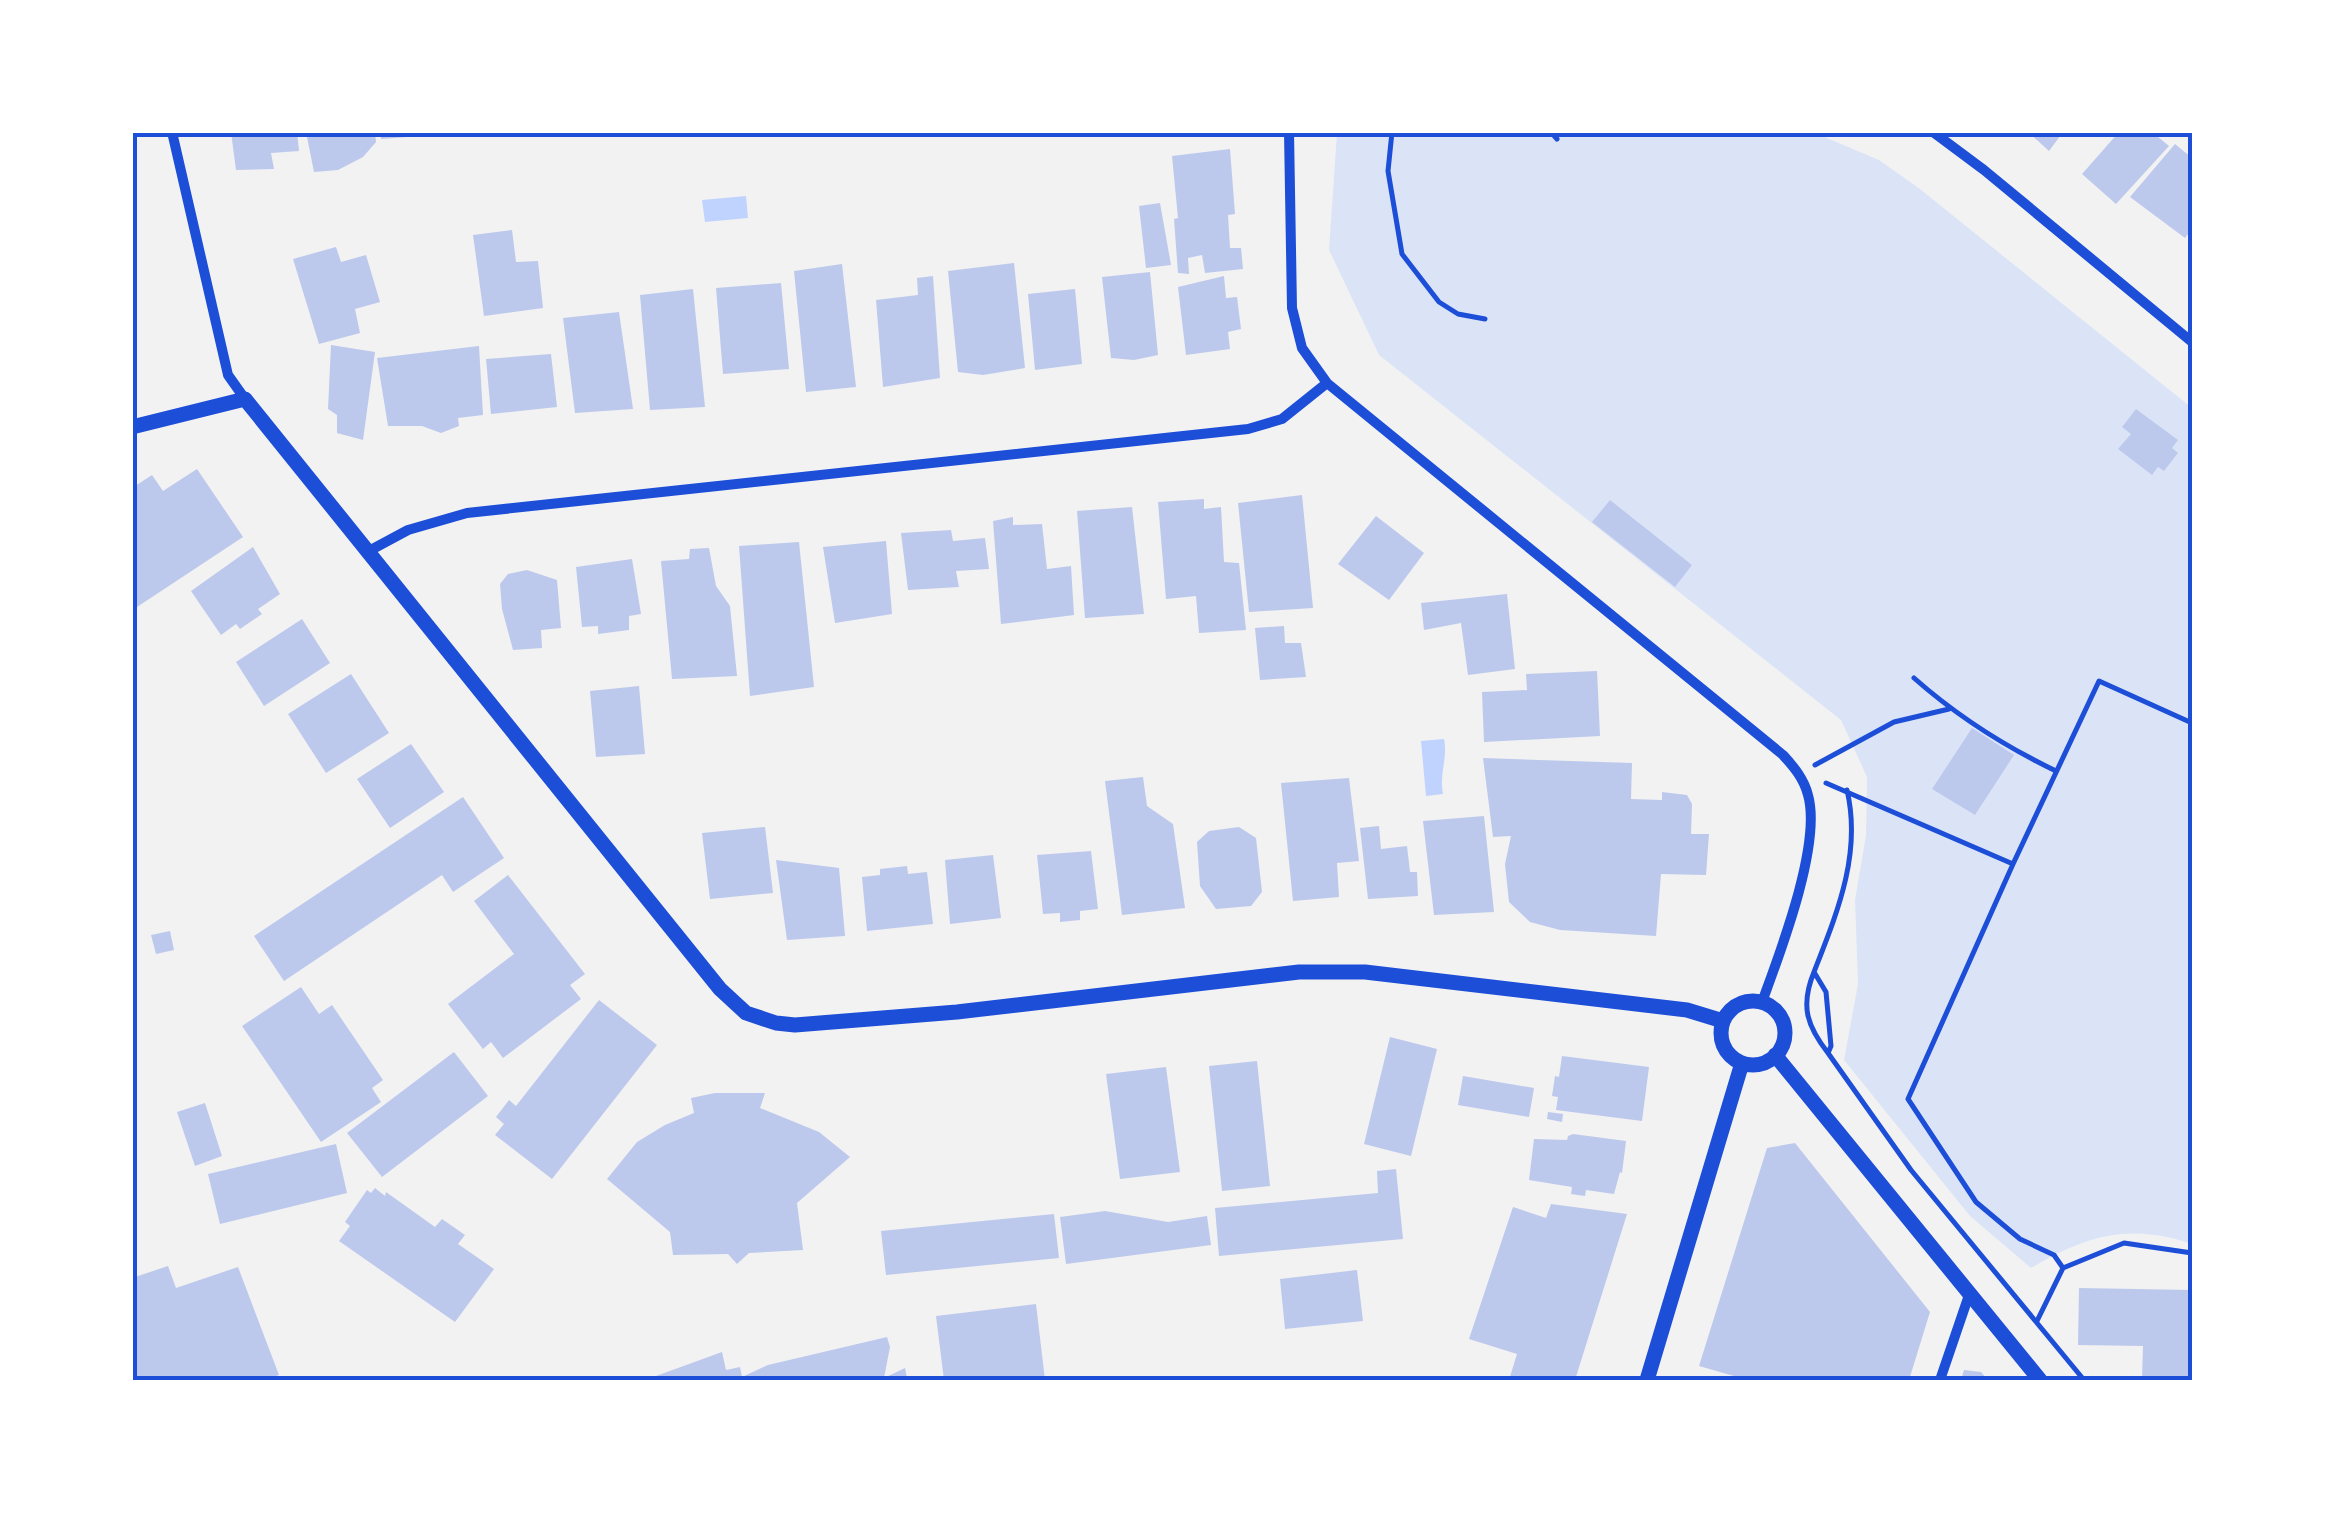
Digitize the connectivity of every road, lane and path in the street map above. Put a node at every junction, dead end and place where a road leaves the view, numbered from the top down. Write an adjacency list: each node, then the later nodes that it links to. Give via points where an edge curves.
1 (172, 132): 10 (street, via 228,375)
2 (1289, 132): 9 (street, via 1292,308 1302,348)
3 (1392, 132): 7 (path, via 1388,171 1402,254 1439,302)
4 (1550, 132): 6 (path)
5 (1933, 132): 8 (street)
6 (1557, 139)
7 (1485, 319)
8 (2192, 342)
9 (1328, 383): 12 (street, via 1282,420 1248,428 467,513 408,530); 17 (street, via 1784,755)
10 (245, 399): 11 (street); 12 (street)
11 (132, 427)
12 (367, 552): 22 (street, via 720,989 758,1018 822,1024 1244,977 1365,972 1687,1010)
13 (1914, 678): 14 (path)
14 (1949, 708): 16 (path); 17 (path, via 1894,722)
15 (2192, 723): 16 (path, via 2099,681)
16 (2056, 771): 19 (path)
17 (1799, 774): 18 (path); 21 (street, via 1808,795 1810,846)
18 (1848, 790): 19 (path); 20 (path, via 1850,861)
19 (2012, 864): 27 (path, via 1908,1099 1976,1202)
20 (1814, 972): 23 (path, via 1826,992); 23 (path, via 1808,1027)
21 (1762, 1002): 22 (street, via 1734,1006); 24 (street, via 1782,1020 1784,1039)
22 (1722, 1021): 25 (street, via 1726,1050)
23 (1828, 1054): 29 (path, via 1911,1170)
24 (1776, 1055): 25 (street, via 1760,1064); 28 (street)
25 (1742, 1062): 30 (street)
26 (2192, 1253): 27 (path, via 2124,1243)
27 (2064, 1268): 29 (path)
28 (1969, 1295): 31 (street); 32 (street)
29 (2037, 1321): 33 (path)
30 (1647, 1380)
31 (1940, 1380)
32 (2040, 1380)
33 (2084, 1380)

